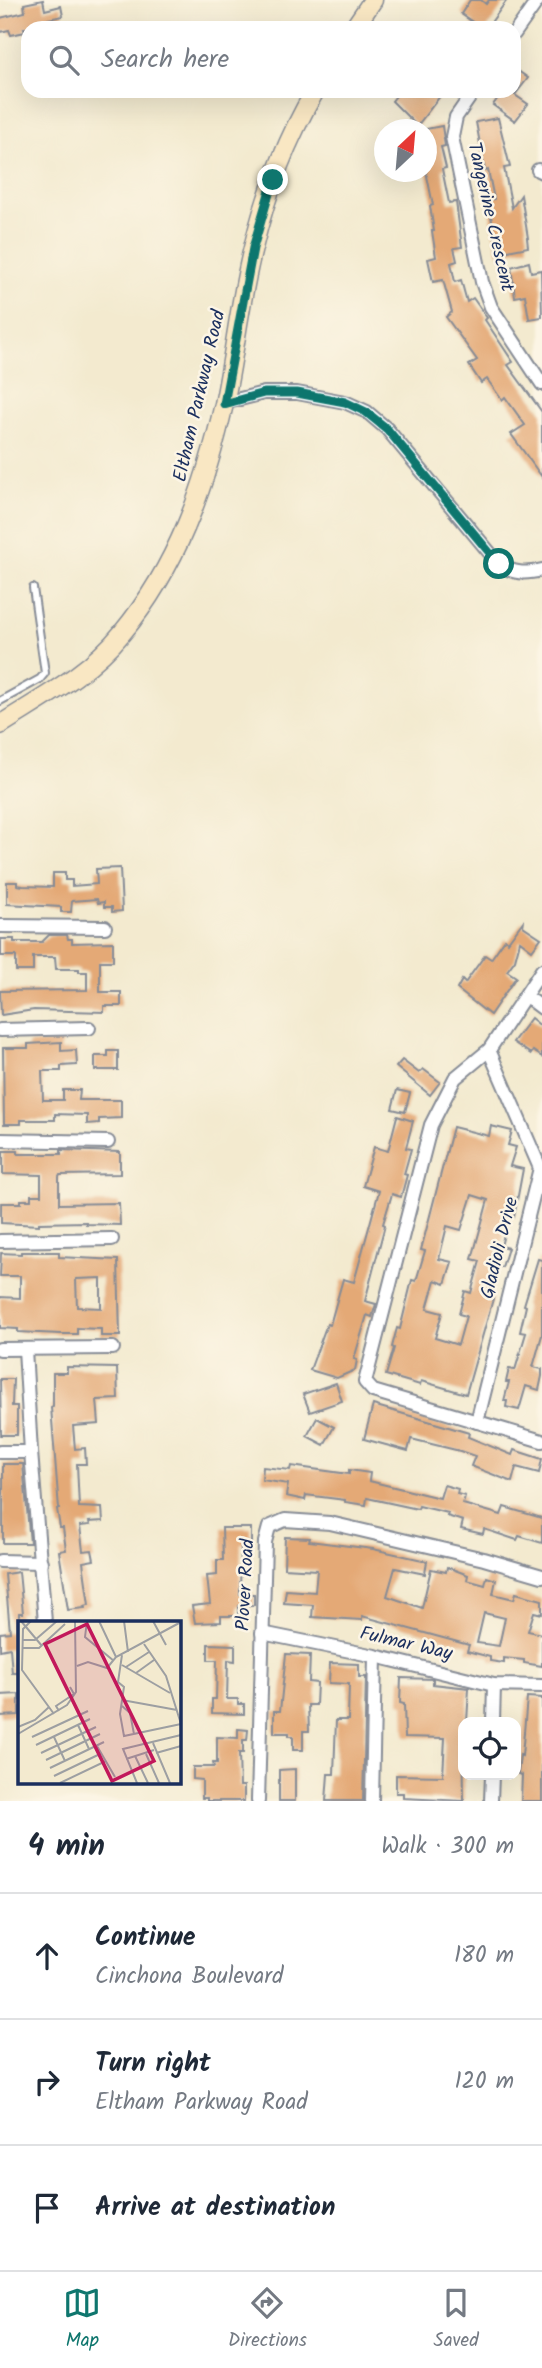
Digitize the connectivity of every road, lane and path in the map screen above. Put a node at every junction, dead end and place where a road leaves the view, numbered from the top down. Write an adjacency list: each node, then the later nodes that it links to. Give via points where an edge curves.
1 (538, 0): 4 (street)
2 (368, 2): 3 (street)
3 (358, 21)
4 (521, 24)
5 (312, 98): 8 (street, Eltham Parkway Road, via 273,180 253,248)
6 (469, 98): 7 (street, Tangerine Crescent, via 456,117 452,137 482,282 491,307)
7 (542, 384)
8 (224, 404): 9 (street, via 264,393 297,393 345,402 366,412 387,429 499,564 511,572); 12 (street, Eltham Parkway Road, via 202,489 157,585 121,635 82,672)
9 (542, 570)
10 (33, 588): 11 (lane, via 45,673)
11 (0, 701)
12 (0, 725)
13 (0, 926): 14 (street)
14 (105, 927)
15 (542, 970): 16 (street)
16 (526, 996): 17 (street); 20 (street)
17 (542, 1008)
18 (89, 1028): 19 (street)
19 (0, 1030)
20 (489, 1050): 28 (street, Gladioli Drive, via 540,1168); 28 (street, via 455,1078 431,1125 366,1382 373,1391)
21 (0, 1140): 22 (street)
22 (108, 1142)
23 (113, 1239): 24 (street)
24 (0, 1241)
25 (113, 1348): 27 (street)
26 (0, 1349): 27 (street)
27 (25, 1349): 31 (street)
28 (477, 1422): 29 (street)
29 (542, 1441)
30 (0, 1452): 31 (street)
31 (31, 1452): 33 (street)
32 (0, 1561): 33 (street)
33 (41, 1562): 35 (street)
34 (542, 1576): 36 (street, Plover Road, via 330,1523 285,1520 270,1527 265,1542)
35 (45, 1621)
36 (262, 1633): 37 (street, Fulmar Way); 42 (street, Plover Road)
37 (375, 1656): 38 (street, Fulmar Way); 43 (street)
38 (494, 1685): 39 (street, Fulmar Way); 40 (street)
39 (542, 1686)
40 (493, 1717)
41 (492, 1780): 44 (street)
42 (258, 1801)
43 (372, 1801)
44 (491, 1801)

